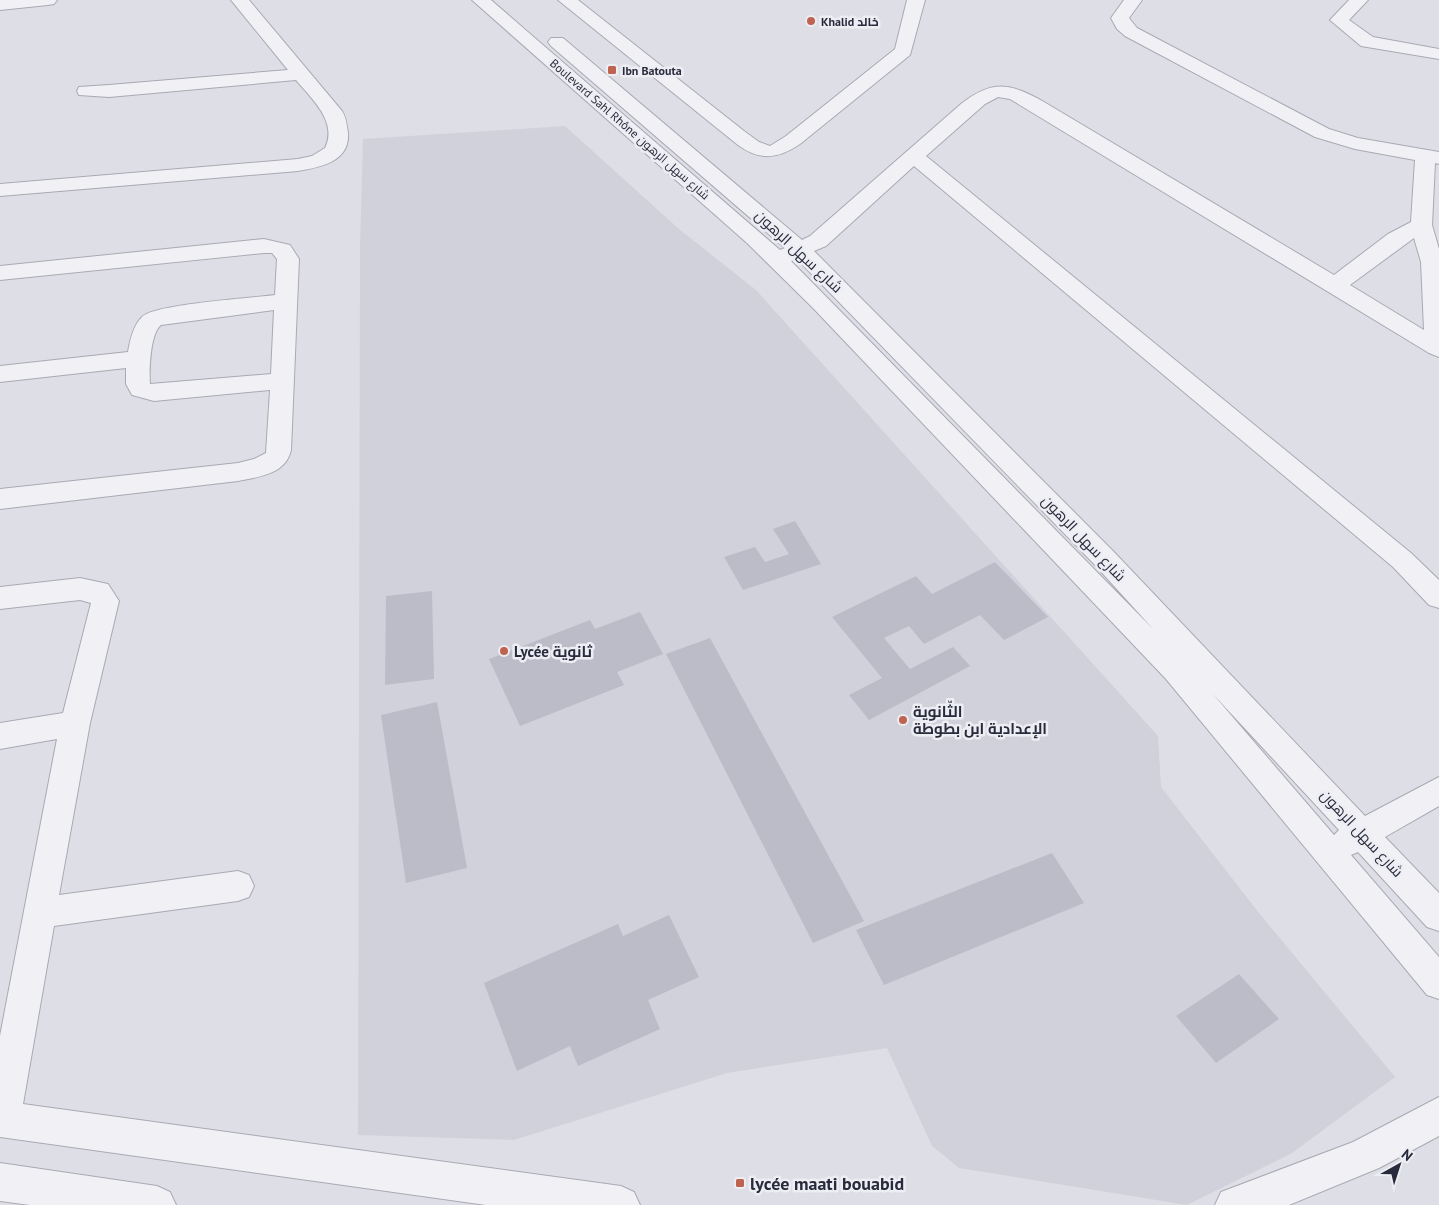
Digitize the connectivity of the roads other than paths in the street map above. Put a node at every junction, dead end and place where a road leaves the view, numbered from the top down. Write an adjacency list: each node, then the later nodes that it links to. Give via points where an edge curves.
1 (48, 0): 9 (street)
2 (240, 0): 13 (street)
3 (481, 0): 11 (street, Boulevard Sahl Rhône شارع سهل الرهون)
4 (506, 0): 10 (street, Boulevard Sahl Rhône شارع سهل الرهون)
5 (567, 0): 10 (street)
6 (916, 0): 10 (street, via 904,51 827,114 773,152 761,151)
7 (1133, 0): 16 (street, via 1120,18 1122,25 1152,44 1322,133 1355,144)
8 (1359, 0): 12 (street, via 1339,20 1367,42)
9 (0, 5)
10 (581, 36): 11 (street); 18 (street, Boulevard Sahl Rhône شارع سهل الرهون)
11 (539, 50): 20 (street, Boulevard Sahl Rhône شارع سهل الرهون)
12 (1439, 54)
13 (302, 74): 14 (street); 17 (street, via 335,115 338,147 325,159 298,166)
14 (86, 91)
15 (914, 156): 20 (street, via 818,241); 22 (street, via 984,94 992,91 1011,93); 29 (street)
16 (1432, 157): 19 (street)
17 (0, 190)
18 (742, 199): 20 (street, شارع سهل الرهون)
19 (1421, 225): 22 (street, via 1396,239); 24 (street, via 1432,262)
20 (790, 255): 36 (street, شارع سهل الرهون, via 1104,558); 37 (street, شارع سهل الرهون, via 1176,671)
21 (0, 273): 23 (street, via 273,246 286,252 288,259)
22 (1334, 286): 24 (street)
23 (288, 301): 25 (street, via 161,316 145,328); 27 (street)
24 (1438, 348)
25 (139, 359): 26 (street); 27 (street, via 137,385 154,394)
26 (0, 374)
27 (281, 381): 28 (street, via 279,450 277,458 261,467)
28 (0, 499)
29 (1402, 560): 30 (street); 31 (street)
30 (1439, 582)
31 (1439, 597)
32 (0, 598): 33 (street, via 80,589 102,595 104,611)
33 (75, 723): 34 (street); 39 (street)
34 (0, 736)
35 (1439, 790): 36 (street)
36 (1361, 833): 37 (street); 40 (street, شارع سهل الرهون)
37 (1330, 851): 41 (street, شارع سهل الرهون)
38 (238, 886): 39 (street)
39 (40, 913): 43 (street)
40 (1439, 916)
41 (1439, 983)
42 (1439, 1115): 47 (street, via 1334,1168)
43 (1, 1119): 46 (street)
44 (0, 1182): 45 (street)
45 (157, 1205)
46 (622, 1205)
47 (1234, 1205)

